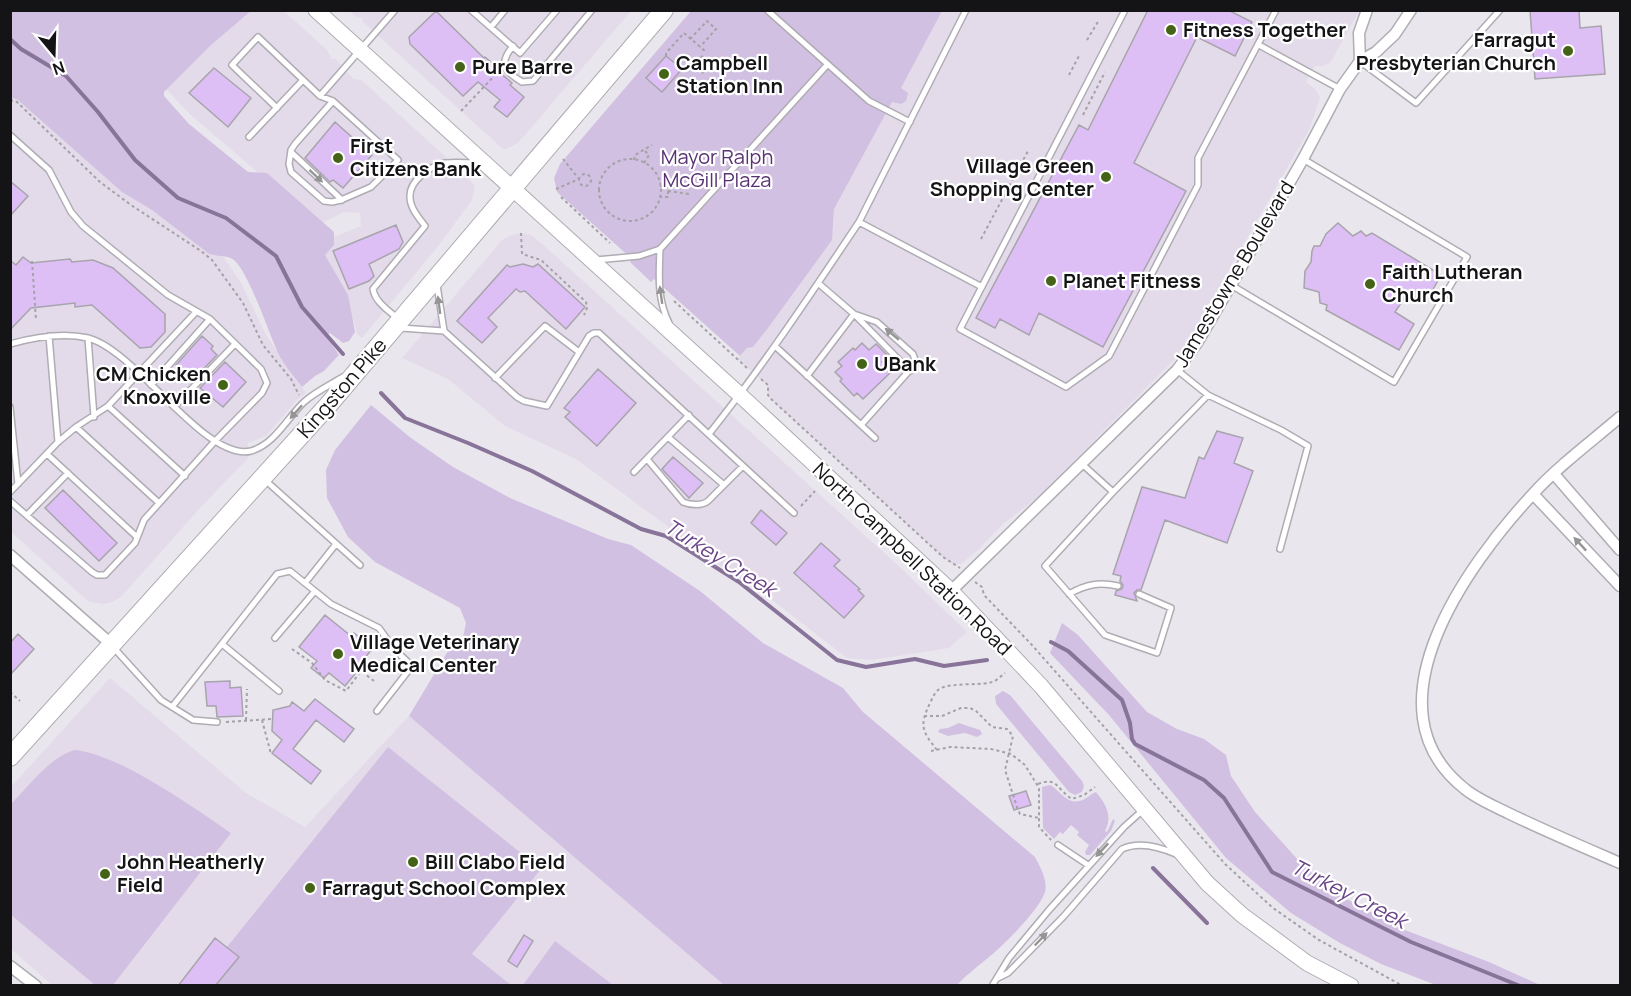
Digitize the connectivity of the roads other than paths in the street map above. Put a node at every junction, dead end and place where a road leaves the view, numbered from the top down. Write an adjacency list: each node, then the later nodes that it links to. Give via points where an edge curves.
1 (316, 10): 18 (main road, North Campbell Station Road)
2 (395, 10): 18 (lane)
3 (471, 10): 15 (lane)
4 (505, 10): 15 (lane)
5 (557, 10): 17 (lane, via 520,53)
6 (592, 10): 17 (lane, via 533,81 522,82 504,66 505,55)
7 (664, 10): 32 (main road, Kingston Pike)
8 (767, 10): 20 (lane)
9 (966, 10): 26 (lane)
10 (1125, 10): 40 (lane)
11 (1276, 10): 16 (lane)
12 (1367, 10): 19 (street, via 1359,33)
13 (1411, 10): 19 (street, Jamestowne Boulevard, via 1387,43)
14 (1500, 10): 19 (lane, via 1416,103)
15 (491, 27): 17 (lane)
16 (1259, 45): 22 (lane); 40 (lane, via 1198,158 1198,185 1109,356 1066,387 960,329)
17 (513, 46)
18 (359, 49): 23 (lane); 31 (main road, North Campbell Station Road)
19 (1360, 61): 22 (street, Jamestowne Boulevard)
20 (827, 65): 26 (lane, via 869,101); 35 (lane)
21 (303, 80): 23 (lane); 25 (lane); 25 (lane, via 258,37 232,65)
22 (1340, 89): 30 (street, Jamestowne Boulevard)
23 (320, 96): 24 (lane)
24 (333, 101): 29 (lane); 33 (lane, via 398,160 371,187)
25 (277, 108): 28 (lane)
26 (910, 122): 34 (lane)
27 (10, 135): 41 (lane, via 49,170 70,212 83,226)
28 (249, 137)
29 (291, 152): 33 (lane, one-way to 33); 33 (lane, via 291,172 324,201)
30 (1303, 159): 39 (street, Jamestowne Boulevard); 39 (lane, via 1467,257 1394,382)
31 (483, 163): 32 (main road, North Campbell Station Road); 44 (lane, via 444,163 423,173 411,187 413,208 425,226 373,289)
32 (512, 189): 36 (main road, North Campbell Station Road); 37 (main road, Kingston Pike)
33 (342, 200)
34 (859, 222): 38 (lane); 40 (lane)
35 (660, 249): 36 (lane, via 639,256); 48 (lane, one-way to 35, via 661,302)
36 (590, 260): 48 (main road, North Campbell Station Road)
37 (436, 279): 44 (main road, Kingston Pike); 45 (lane, one-way to 37)
38 (818, 282): 42 (lane); 51 (lane)
39 (1232, 285): 54 (street, Jamestowne Boulevard)
40 (982, 287)
41 (195, 313): 43 (lane); 56 (lane)
42 (854, 314): 55 (lane); 55 (lane, one-way to 42, via 916,363 913,354 878,322); 57 (lane)
43 (210, 320): 50 (lane); 59 (lane)
44 (398, 324): 45 (lane); 53 (main road, Kingston Pike)
45 (444, 331): 58 (lane)
46 (49, 336): 47 (lane); 49 (lane); 74 (lane)
47 (88, 338): 56 (lane); 66 (lane)
48 (677, 339): 60 (main road, North Campbell Station Road)
49 (10, 344)
50 (235, 344): 64 (lane); 73 (lane, via 261,369 267,383)
51 (775, 346): 57 (lane); 60 (lane)
52 (579, 352): 58 (lane, via 545,326); 58 (lane, via 548,406 516,397); 65 (lane, via 590,336 599,333)
53 (361, 367): 73 (lane, one-way to 73, via 305,402 262,447 238,451); 83 (main road, Kingston Pike)
54 (1177, 370): 61 (lane); 77 (street, Jamestowne Boulevard)
55 (910, 371): 68 (lane)
56 (139, 372): 59 (lane); 62 (lane)
57 (807, 376): 68 (lane)
58 (495, 378)
59 (151, 385): 64 (lane)
60 (740, 395): 70 (lane); 103 (main road, North Campbell Station Road)
61 (1208, 395): 87 (lane); 95 (lane, via 1308,446)
62 (108, 406): 66 (lane); 82 (lane)
63 (10, 407): 84 (lane)
64 (174, 407): 73 (lane)
65 (689, 415): 70 (lane); 71 (lane)
66 (94, 417): 69 (lane)
67 (1620, 417): 81 (street)
68 (861, 425): 72 (lane)
69 (76, 427): 74 (lane); 90 (lane)
70 (709, 434): 78 (lane)
71 (668, 437): 76 (lane); 85 (lane)
72 (875, 438)
73 (215, 441): 82 (lane)
74 (58, 442): 75 (lane)
75 (47, 454): 80 (lane); 84 (lane)
76 (647, 459): 79 (lane); 85 (lane, via 688,504 705,504)
77 (1082, 464): 87 (lane); 103 (street, Jamestowne Boulevard)
78 (743, 466): 85 (lane); 91 (lane)
79 (634, 472)
80 (68, 473): 92 (lane); 93 (lane)
81 (1554, 474): 88 (street); 96 (street)
82 (185, 476): 90 (lane)
83 (262, 478): 94 (lane); 107 (main road, Kingston Pike)
84 (18, 484): 86 (lane)
85 (724, 485)
86 (10, 492)
87 (1113, 492): 104 (lane, via 1045,566)
88 (1533, 494): 101 (street, one-way to 88); 117 (street, via 1457,592 1438,630 1425,676 1422,717 1427,740 1444,768 1465,789 1547,832)
89 (10, 501): 92 (lane)
90 (159, 504): 93 (lane, via 144,520)
91 (794, 513)
92 (27, 515): 93 (lane, via 97,575 108,573)
93 (137, 537)
94 (336, 544): 98 (lane); 99 (lane)
95 (1280, 549)
96 (1620, 549)
97 (10, 555): 107 (street)
98 (360, 565)
99 (305, 583): 102 (lane); 108 (lane, via 290,571 277,574)
100 (1118, 586): 104 (lane, via 1101,582)
101 (1620, 586)
102 (315, 591): 106 (lane); 111 (lane, via 331,604 379,628 411,666)
103 (951, 591): 114 (main road, North Campbell Station Road, via 1041,686)
104 (1069, 594): 105 (lane, via 1106,635 1157,653 1171,608)
105 (1139, 594)
106 (275, 638)
107 (111, 644): 110 (lane, via 151,690); 113 (main road, Kingston Pike)
108 (222, 644): 109 (lane); 110 (lane)
109 (279, 691)
110 (172, 707): 112 (lane, via 193,720)
111 (377, 711)
112 (217, 722)
113 (10, 757)
114 (1144, 810): 116 (main road, North Campbell Station Road); 118 (lane, one-way to 118)
115 (1058, 845): 118 (lane)
116 (1187, 860): 120 (lane, one-way to 116, via 1008,973 1044,936 1122,849 1153,846); 123 (main road, North Campbell Station Road, via 1242,915 1307,963)
117 (1620, 863)
118 (1088, 865): 120 (lane, via 1009,958)
119 (10, 966): 121 (street)
120 (998, 978): 122 (lane)
121 (36, 986)
122 (992, 986)
123 (1351, 986)

